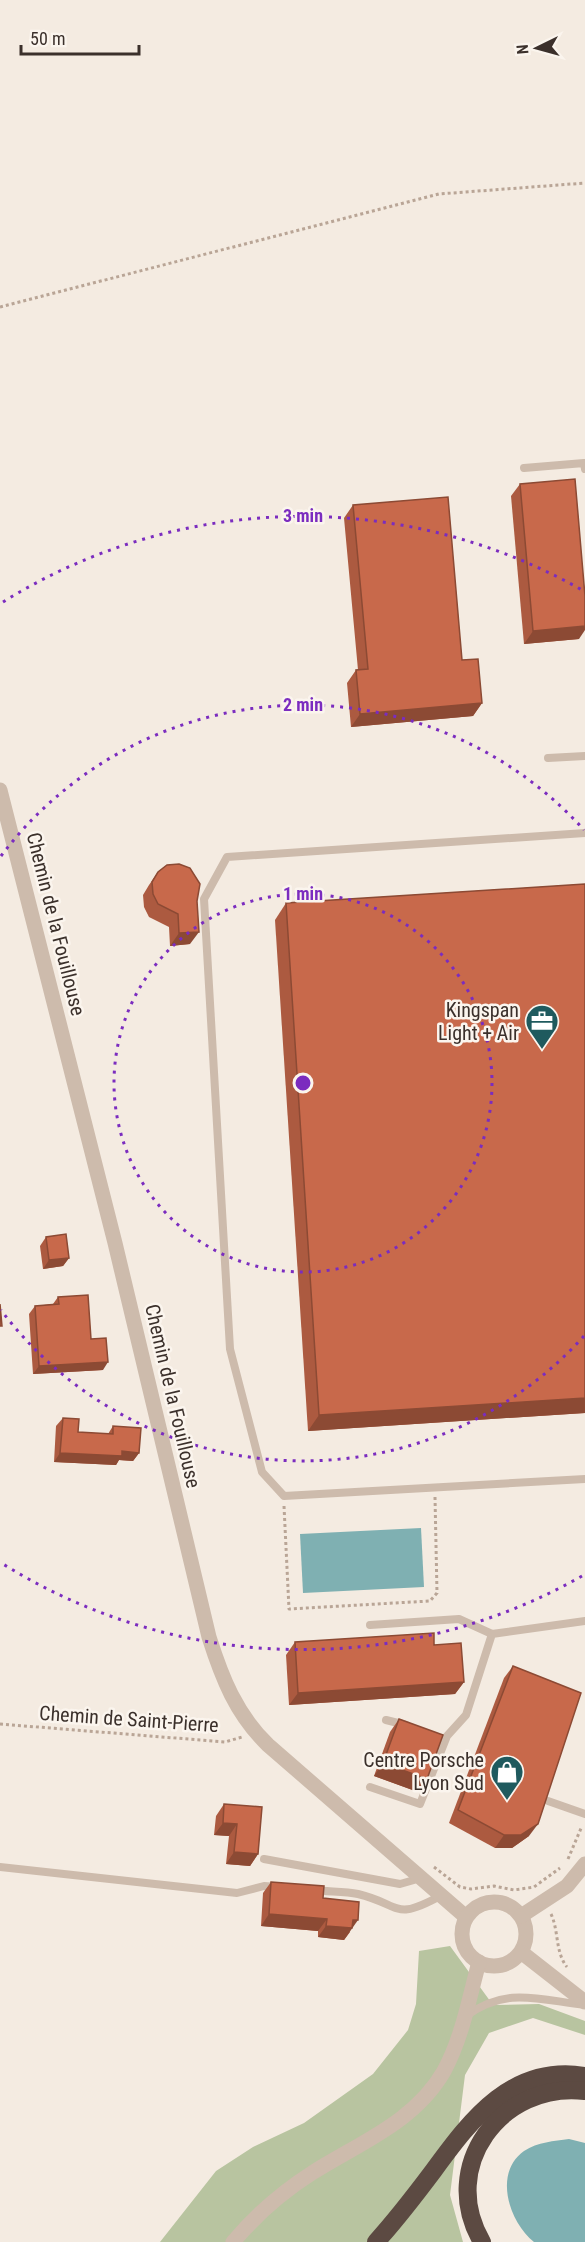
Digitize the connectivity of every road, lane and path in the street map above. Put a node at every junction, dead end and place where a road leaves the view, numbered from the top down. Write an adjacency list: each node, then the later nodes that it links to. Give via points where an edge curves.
1 (585, 183): 2 (path, via 439,194)
2 (0, 307)
3 (524, 468): 4 (lane, via 584,463)
4 (585, 469)
5 (585, 756): 6 (lane)
6 (549, 758)
7 (0, 790): 18 (street, Chemin de la Fouillouse, via 115,1243 208,1636 231,1697)
8 (585, 833): 11 (lane, via 227,857 204,899 230,1349 262,1472)
9 (585, 1479): 10 (lane)
10 (435, 1487): 11 (lane); 11 (path, via 437,1593 430,1601 289,1609)
11 (284, 1496)
12 (585, 1621): 14 (lane)
13 (370, 1625): 14 (lane, via 459,1619)
14 (492, 1634): 20 (lane, via 466,1715)
15 (386, 1720): 17 (lane)
16 (0, 1724): 18 (path, Chemin de Saint-Pierre, via 225,1742)
17 (417, 1728)
18 (255, 1733): 27 (street, Chemin de la Fouillouse)
19 (437, 1733): 20 (lane)
20 (447, 1736): 21 (lane, via 420,1804)
21 (370, 1786)
22 (548, 1801): 23 (lane)
23 (585, 1816): 28 (path, via 568,1859)
24 (264, 1859): 27 (lane, via 400,1884 414,1880)
25 (585, 1864): 32 (street, via 567,1886)
26 (0, 1867): 29 (lane, via 237,1893 264,1886)
27 (422, 1867): 28 (path, via 471,1889); 31 (street, Chemin de la Fouillouse)
28 (534, 1887): 32 (path)
29 (287, 1888)
30 (299, 1889): 31 (lane, via 357,1894 400,1911 416,1909)
31 (442, 1895): 34 (street, Chemin de la Fouillouse)
32 (544, 1902): 33 (street); 37 (path, via 555,1923 559,1953)
33 (521, 1916): 34 (street, via 500,1902 487,1902); 35 (street, via 526,1934)
34 (466, 1917): 36 (street, via 462,1927 465,1948)
35 (520, 1952): 36 (street, via 502,1965); 38 (street)
36 (479, 1962): 39 (street)
37 (572, 1970)
38 (585, 2003): 39 (lane, via 520,1996 483,2004)
39 (465, 2017): 42 (street, via 444,2071 413,2109 393,2126 292,2186)
40 (585, 2076): 43 (highway, via 541,2077 506,2090 486,2105)
41 (585, 2091): 44 (highway, via 557,2091 526,2101 505,2113 483,2137 472,2161 467,2187 471,2218)
42 (233, 2242)
43 (376, 2242)
44 (482, 2242)

